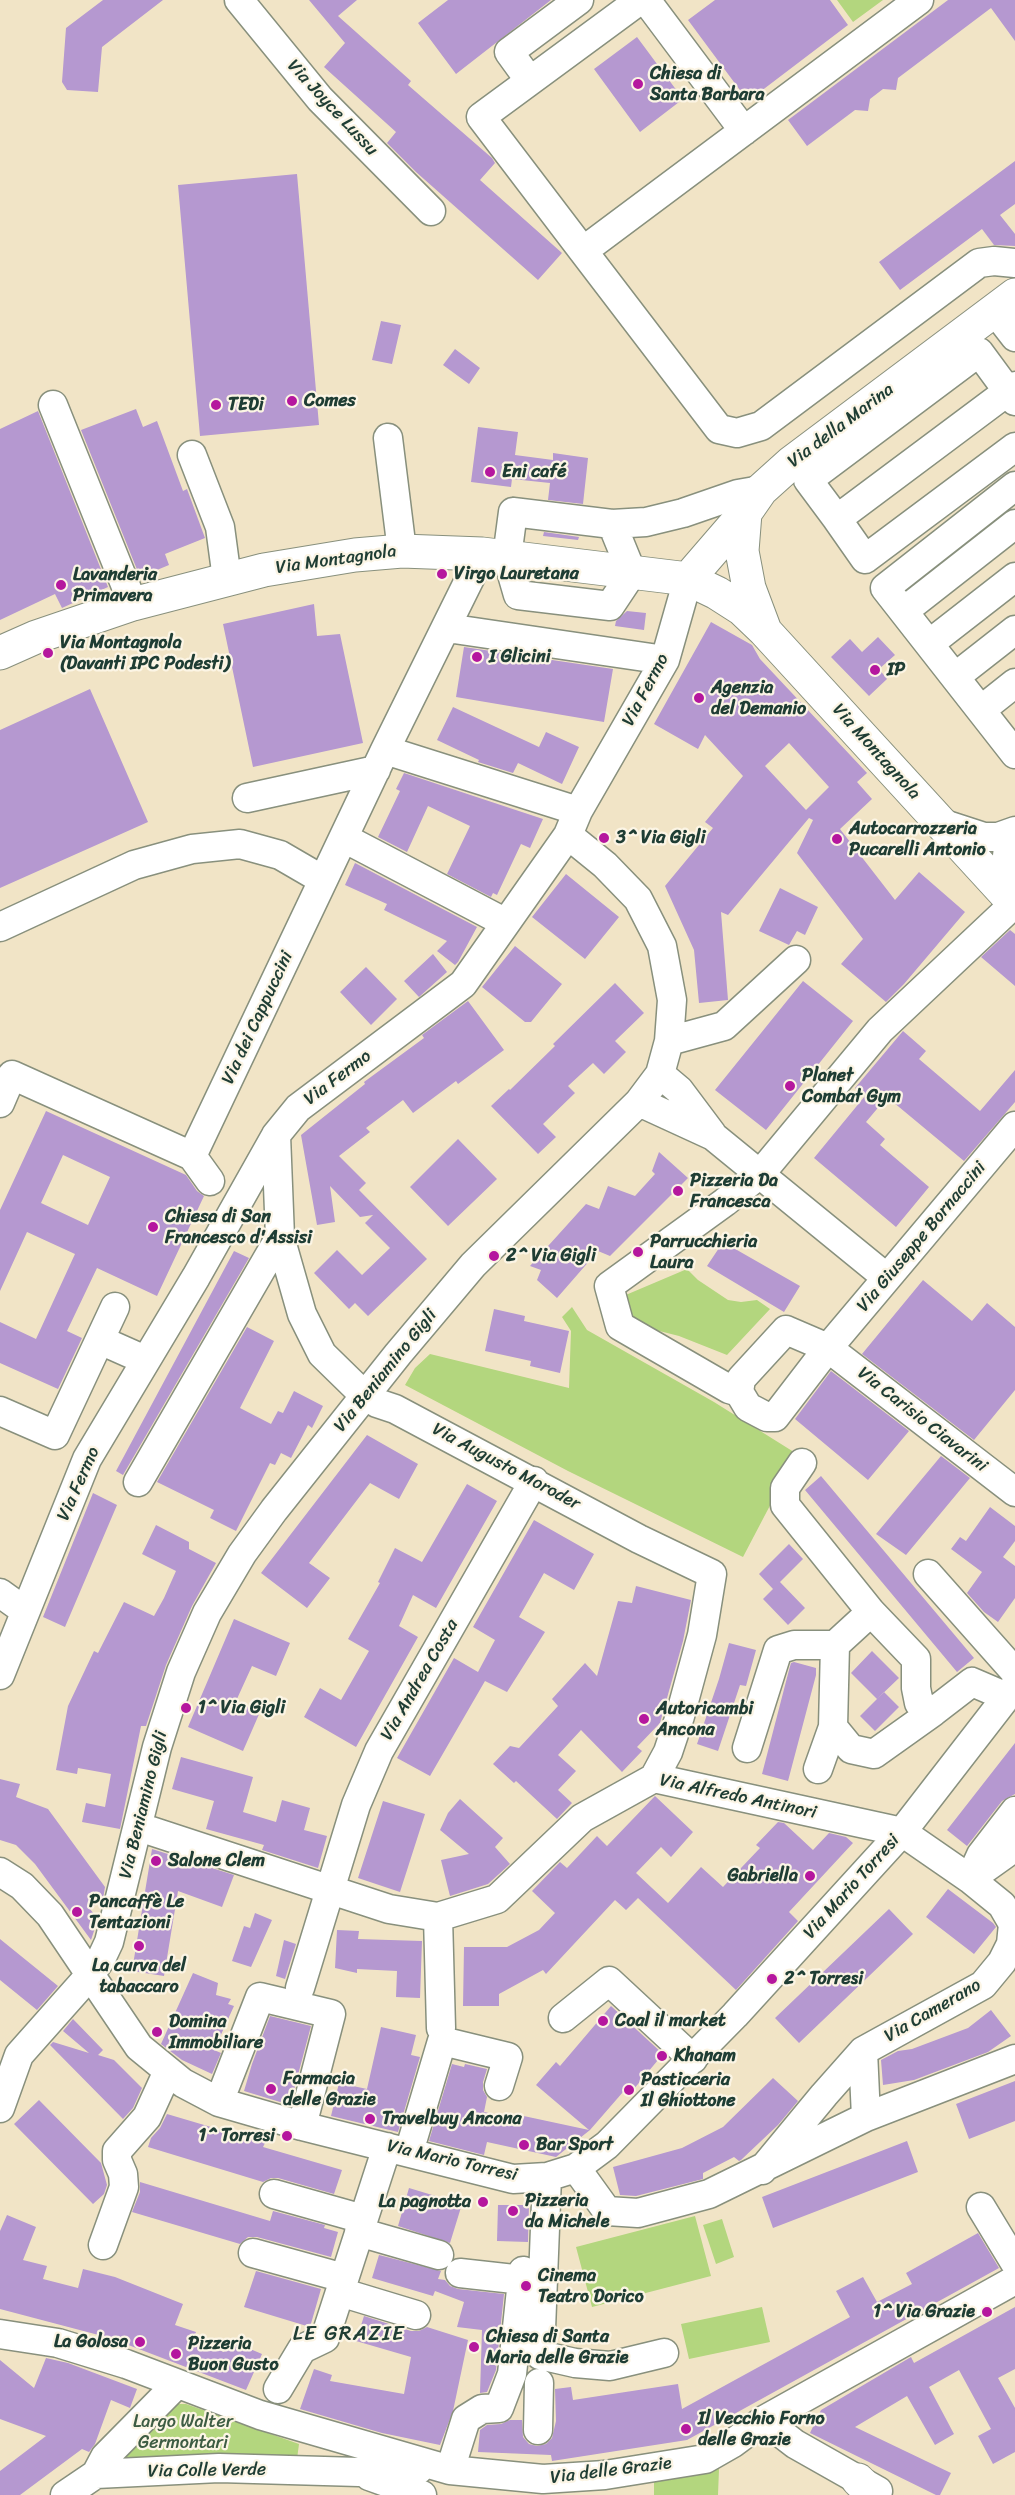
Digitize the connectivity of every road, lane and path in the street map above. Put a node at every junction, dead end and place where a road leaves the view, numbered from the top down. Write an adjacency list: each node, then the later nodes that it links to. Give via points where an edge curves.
1 (238, 0): 7 (street, Via Joyce Lussu, via 320,99)
2 (579, 0): 5 (street, via 509,52)
3 (919, 0): 6 (street)
4 (653, 3): 5 (street); 6 (street)
5 (530, 81): 8 (street, via 481,117)
6 (744, 131): 8 (street)
7 (431, 211)
8 (583, 251): 9 (street, via 719,429 737,433 761,426 979,262)
9 (1015, 263)
10 (1005, 303): 11 (street); 18 (main road, Via della Marina, via 791,464)
11 (1015, 337)
12 (1013, 393): 18 (street, via 979,352); 19 (street)
13 (53, 405): 28 (street)
14 (388, 438): 22 (street)
15 (1015, 447): 19 (street, via 865,558)
16 (192, 455): 26 (street, via 220,527)
17 (1015, 486): 29 (street, via 885,588)
18 (774, 491): 19 (street); 20 (street, via 738,494 646,522); 27 (main road, Via della Marina); 31 (main road, via 744,560 748,588)
19 (837, 519)
20 (612, 524): 23 (street, Via dei Cappuccini, via 513,512); 24 (street)
21 (1015, 524): 29 (street)
22 (402, 551): 23 (main road, Via Montagnola); 26 (main road, Via Montagnola, via 297,564)
23 (495, 556): 24 (main road, Via Montagnola); 30 (street, Via dei Cappuccini)
24 (632, 573): 27 (main road, Via Montagnola)
25 (1015, 577): 33 (street)
26 (227, 579): 28 (main road, Via Montagnola)
27 (688, 579): 31 (main road, Via Montagnola, via 741,609); 35 (street, Via Fermo)
28 (133, 604): 34 (main road, Via Montagnola)
29 (904, 611): 33 (street)
30 (447, 628): 35 (street); 40 (street, Via dei Cappuccini)
31 (764, 630): 43 (main road, Via Montagnola)
32 (1015, 630): 36 (street)
33 (929, 644): 36 (street)
34 (0, 653)
35 (665, 660): 42 (street, Via Fermo)
36 (955, 677): 38 (street)
37 (1015, 683): 38 (street)
38 (981, 710): 39 (street)
39 (1012, 744)
40 (380, 760): 41 (street); 42 (street); 45 (street, Via dei Cappuccini)
41 (247, 798)
42 (573, 823): 48 (street, Via Fermo); 51 (street, Via Beniamino Gigli, via 638,899 662,946 672,1000)
43 (941, 823): 44 (street, via 984,837); 47 (main road, Via Montagnola)
44 (1015, 833): 47 (street, via 1006,864)
45 (344, 838): 46 (street, Via dei Cappuccini); 48 (street)
46 (323, 880): 49 (street, via 280,855 240,844 192,849 134,865); 58 (street, Via dei Cappuccini)
47 (1015, 896): 59 (street, via 880,1030)
48 (506, 923): 56 (street, Via Fermo, via 464,984 298,1108)
49 (0, 927)
50 (796, 960): 51 (street, via 724,1026)
51 (669, 1041): 52 (street, Via Beniamino Gigli)
52 (660, 1074): 53 (street, Via Beniamino Gigli); 57 (street, via 679,1090)
53 (639, 1102): 57 (street); 68 (street, Via Beniamino Gigli, via 473,1265)
54 (0, 1103): 58 (street, via 12,1075)
55 (1015, 1126): 62 (street, Via Giuseppe Bornaccini)
56 (276, 1135): 61 (street, Via Augusto Moroder); 66 (street, Via Fermo)
57 (713, 1136): 59 (street)
58 (192, 1156): 60 (street)
59 (761, 1173): 62 (street); 67 (street, via 609,1286 611,1315 620,1326)
60 (210, 1181)
61 (280, 1237): 68 (street, Via Augusto Moroder, via 302,1314 322,1354); 72 (street)
62 (887, 1278): 65 (street, Via Giuseppe Bornaccini)
63 (115, 1307): 64 (street)
64 (100, 1340): 66 (street); 69 (street, via 55,1435)
65 (828, 1348): 67 (street, via 786,1330 741,1379); 67 (street, Via Giuseppe Bornaccini, via 775,1417 767,1418 748,1407); 73 (street, Via Carisio Ciavarini)
66 (145, 1360): 76 (street, Via Fermo, via 87,1459)
67 (739, 1392)
68 (365, 1396): 71 (street, Via Augusto Moroder); 87 (street, Via Beniamino Gigli, via 274,1510 207,1613 177,1683)
69 (0, 1410)
70 (802, 1463): 77 (street, via 785,1488 784,1505)
71 (534, 1481): 85 (street, Via Augusto Moroder, via 712,1574 702,1635 680,1716 669,1752); 92 (street, Via Andrea Costa, via 379,1751 356,1804)
72 (138, 1482)
73 (1015, 1492)
74 (928, 1574): 80 (street)
75 (0, 1593): 76 (street)
76 (25, 1611): 79 (street, Via Fermo)
77 (871, 1612): 78 (street); 81 (street, via 916,1659 919,1703)
78 (836, 1645): 82 (street); 83 (street, via 794,1645 778,1650)
79 (0, 1676)
80 (1012, 1685): 81 (street, via 972,1682); 88 (street, Via Mario Torresi)
81 (933, 1712): 82 (street, via 874,1754 851,1749)
82 (832, 1727): 84 (street)
83 (747, 1748)
84 (818, 1769)
85 (654, 1778): 88 (street, Via Alfredo Antinori); 93 (street, Via Alfredo Antinori, via 582,1818 497,1899)
86 (1015, 1811): 91 (street, via 981,1855)
87 (139, 1827): 92 (street, Via Alfredo Antinori); 94 (street, Via Beniamino Gigli, via 109,1942)
88 (902, 1832): 91 (street, Via Camerano); 99 (street, Via Mario Torresi)
89 (1015, 1847): 91 (street)
90 (0, 1872): 94 (street, Via Mario Torresi, via 39,1903)
91 (970, 1879): 98 (street, Via Camerano, via 1002,1905 1013,1924 1011,1944 1002,1962 983,1985)
92 (330, 1890): 93 (street, Via Alfredo Antinori, via 389,1909); 95 (street)
93 (438, 1917): 97 (street)
94 (90, 1975): 101 (street, Via Mario Torresi, via 139,2047); 104 (street, Via Beniamino Gigli, via 19,2055)
95 (300, 1988)
96 (562, 2018): 99 (street, via 609,1981)
97 (441, 2028)
98 (863, 2051): 105 (street, Via Camerano); 109 (street, Via Camerano)
99 (693, 2059): 108 (street, Via Mario Torresi, via 607,2145)
100 (1015, 2059): 105 (street, Via Camerano)
101 (168, 2071): 103 (street, Via Mario Torresi); 114 (street, via 147,2117 117,2151 124,2187)
102 (499, 2086): 107 (street, via 508,2057 442,2041)
103 (219, 2102): 106 (street, Via Mario Torresi); 106 (street, via 260,1997 331,2014)
104 (0, 2108)
105 (866, 2117): 109 (street, Via Camerano)
106 (302, 2126): 107 (street, Via Mario Torresi)
107 (398, 2149): 110 (street, Via Mario Torresi, via 513,2179); 113 (street)
108 (576, 2168): 109 (street, Via Camerano, via 607,2211 638,2213 709,2194); 110 (street, Via Mario Torresi)
109 (762, 2169)
110 (547, 2177): 121 (street, via 540,2355 610,2366)
111 (274, 2194): 113 (street)
112 (981, 2206): 116 (street)
113 (361, 2225): 118 (street); 128 (street, via 450,2264 523,2276 512,2374 499,2408 482,2409 466,2419)
114 (103, 2246)
115 (253, 2253): 118 (street)
116 (1015, 2263)
117 (1015, 2280): 125 (street, Via delle Grazie)
118 (342, 2285): 119 (street); 124 (street, via 325,2338 302,2349)
119 (416, 2315)
120 (0, 2334): 122 (street, Via delle Grazie, via 58,2343)
121 (664, 2353)
122 (177, 2384): 127 (street, Via delle Grazie); 130 (street, via 105,2457)
123 (540, 2384): 126 (street)
124 (278, 2389)
125 (764, 2420): 128 (street, Via delle Grazie, via 705,2459 543,2479); 132 (street, via 795,2444)
126 (538, 2430)
127 (320, 2434): 128 (street, Via delle Grazie); 129 (street, via 324,2446)
128 (450, 2470): 131 (street, Via Colle Verde)
129 (318, 2472): 130 (street, Via Colle Verde, via 219,2468); 131 (street, Via Colle Verde, via 359,2472)
130 (96, 2474): 133 (street)
131 (416, 2486)
132 (872, 2490)
133 (65, 2495)

